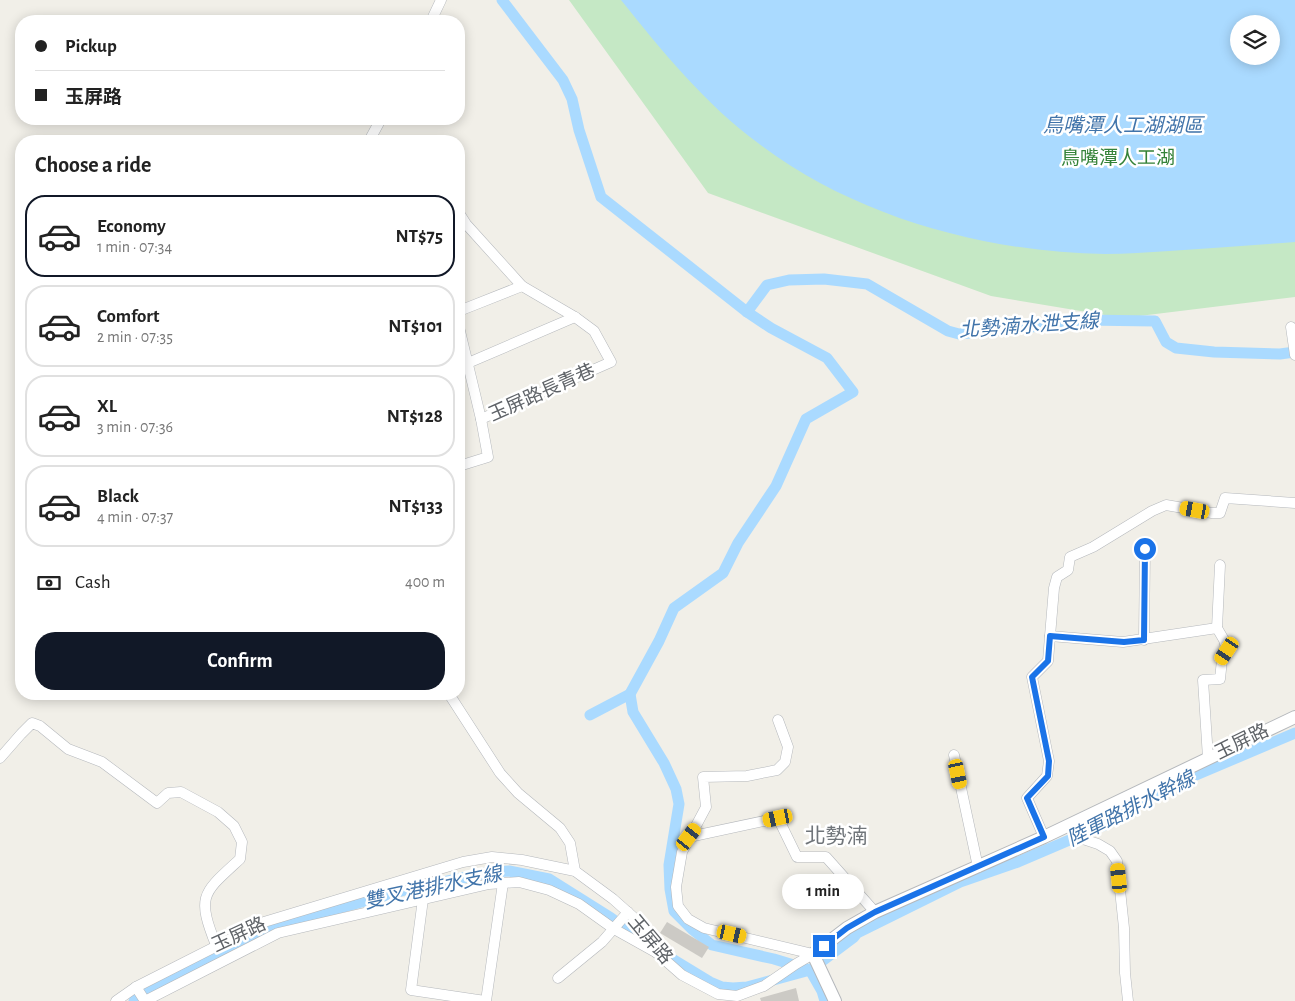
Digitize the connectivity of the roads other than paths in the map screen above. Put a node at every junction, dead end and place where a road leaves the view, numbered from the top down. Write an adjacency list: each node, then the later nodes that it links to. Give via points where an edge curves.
1 (441, 0): 2 (street)
2 (434, 15)
3 (465, 228): 4 (street)
4 (522, 286): 5 (street); 6 (street)
5 (465, 309)
6 (575, 317): 10 (street); 11 (street, 玉屏路長青巷, via 594,331 611,362)
7 (1291, 327): 9 (street)
8 (465, 351): 10 (street)
9 (1295, 355)
10 (468, 363): 11 (street)
11 (481, 419): 12 (street, 玉屏路長青巷, via 488,457)
12 (465, 464)
13 (1295, 503): 17 (street, via 1225,498 1220,513 1166,505 1152,511 1093,547 1070,557 1068,570 1057,577)
14 (1145, 549): 18 (street)
15 (1220, 565): 16 (street)
16 (1217, 628): 18 (street); 24 (street, via 1227,651 1222,660 1220,679 1203,680)
17 (1050, 636): 18 (street, via 1124,642); 27 (street, via 1048,661 1032,677 1049,761 1048,776 1027,798)
18 (1144, 640)
19 (453, 700): 29 (street, via 500,773 518,793 560,828 570,843)
20 (1295, 717): 24 (street, 玉屏路)
21 (778, 720): 26 (street, via 788,747 785,762 777,770 747,776 703,777 706,807)
22 (954, 755): 28 (street)
23 (0, 758): 35 (street, via 32,723 68,749 102,762 157,803 168,793 181,792 218,812 234,826 242,842 240,859 215,881 206,896 205,914)
24 (1208, 758): 25 (street, 玉屏路)
25 (1074, 824): 27 (street, 玉屏路); 43 (street, via 1083,839 1110,851 1117,861)
26 (689, 837): 33 (street, via 778,818 797,857 826,857); 37 (street, via 682,852 676,887 678,906 688,918 704,928)
27 (1044, 837): 28 (street, 玉屏路)
28 (978, 867): 33 (street, 玉屏路)
29 (575, 871): 32 (street, 玉屏路); 35 (street, 玉屏路, via 492,857 463,862 264,922)
30 (503, 883): 31 (street); 34 (street, via 519,882 549,890 579,904); 41 (street)
31 (423, 899): 39 (street, via 278,933 145,1001); 41 (street, via 411,990)
32 (628, 912): 34 (street); 36 (street, 玉屏路, via 640,923)
33 (875, 912): 37 (street, 玉屏路, via 847,928)
34 (614, 929): 36 (street); 38 (street)
35 (216, 945): 39 (street, 玉屏路)
36 (657, 954): 37 (street, 玉屏路, via 689,979 718,994 736,996 764,986)
37 (811, 956): 42 (street)
38 (558, 978)
39 (136, 987): 40 (street, 玉屏路)
40 (116, 1001)
41 (485, 1001)
42 (834, 1001)
43 (1128, 1001)

